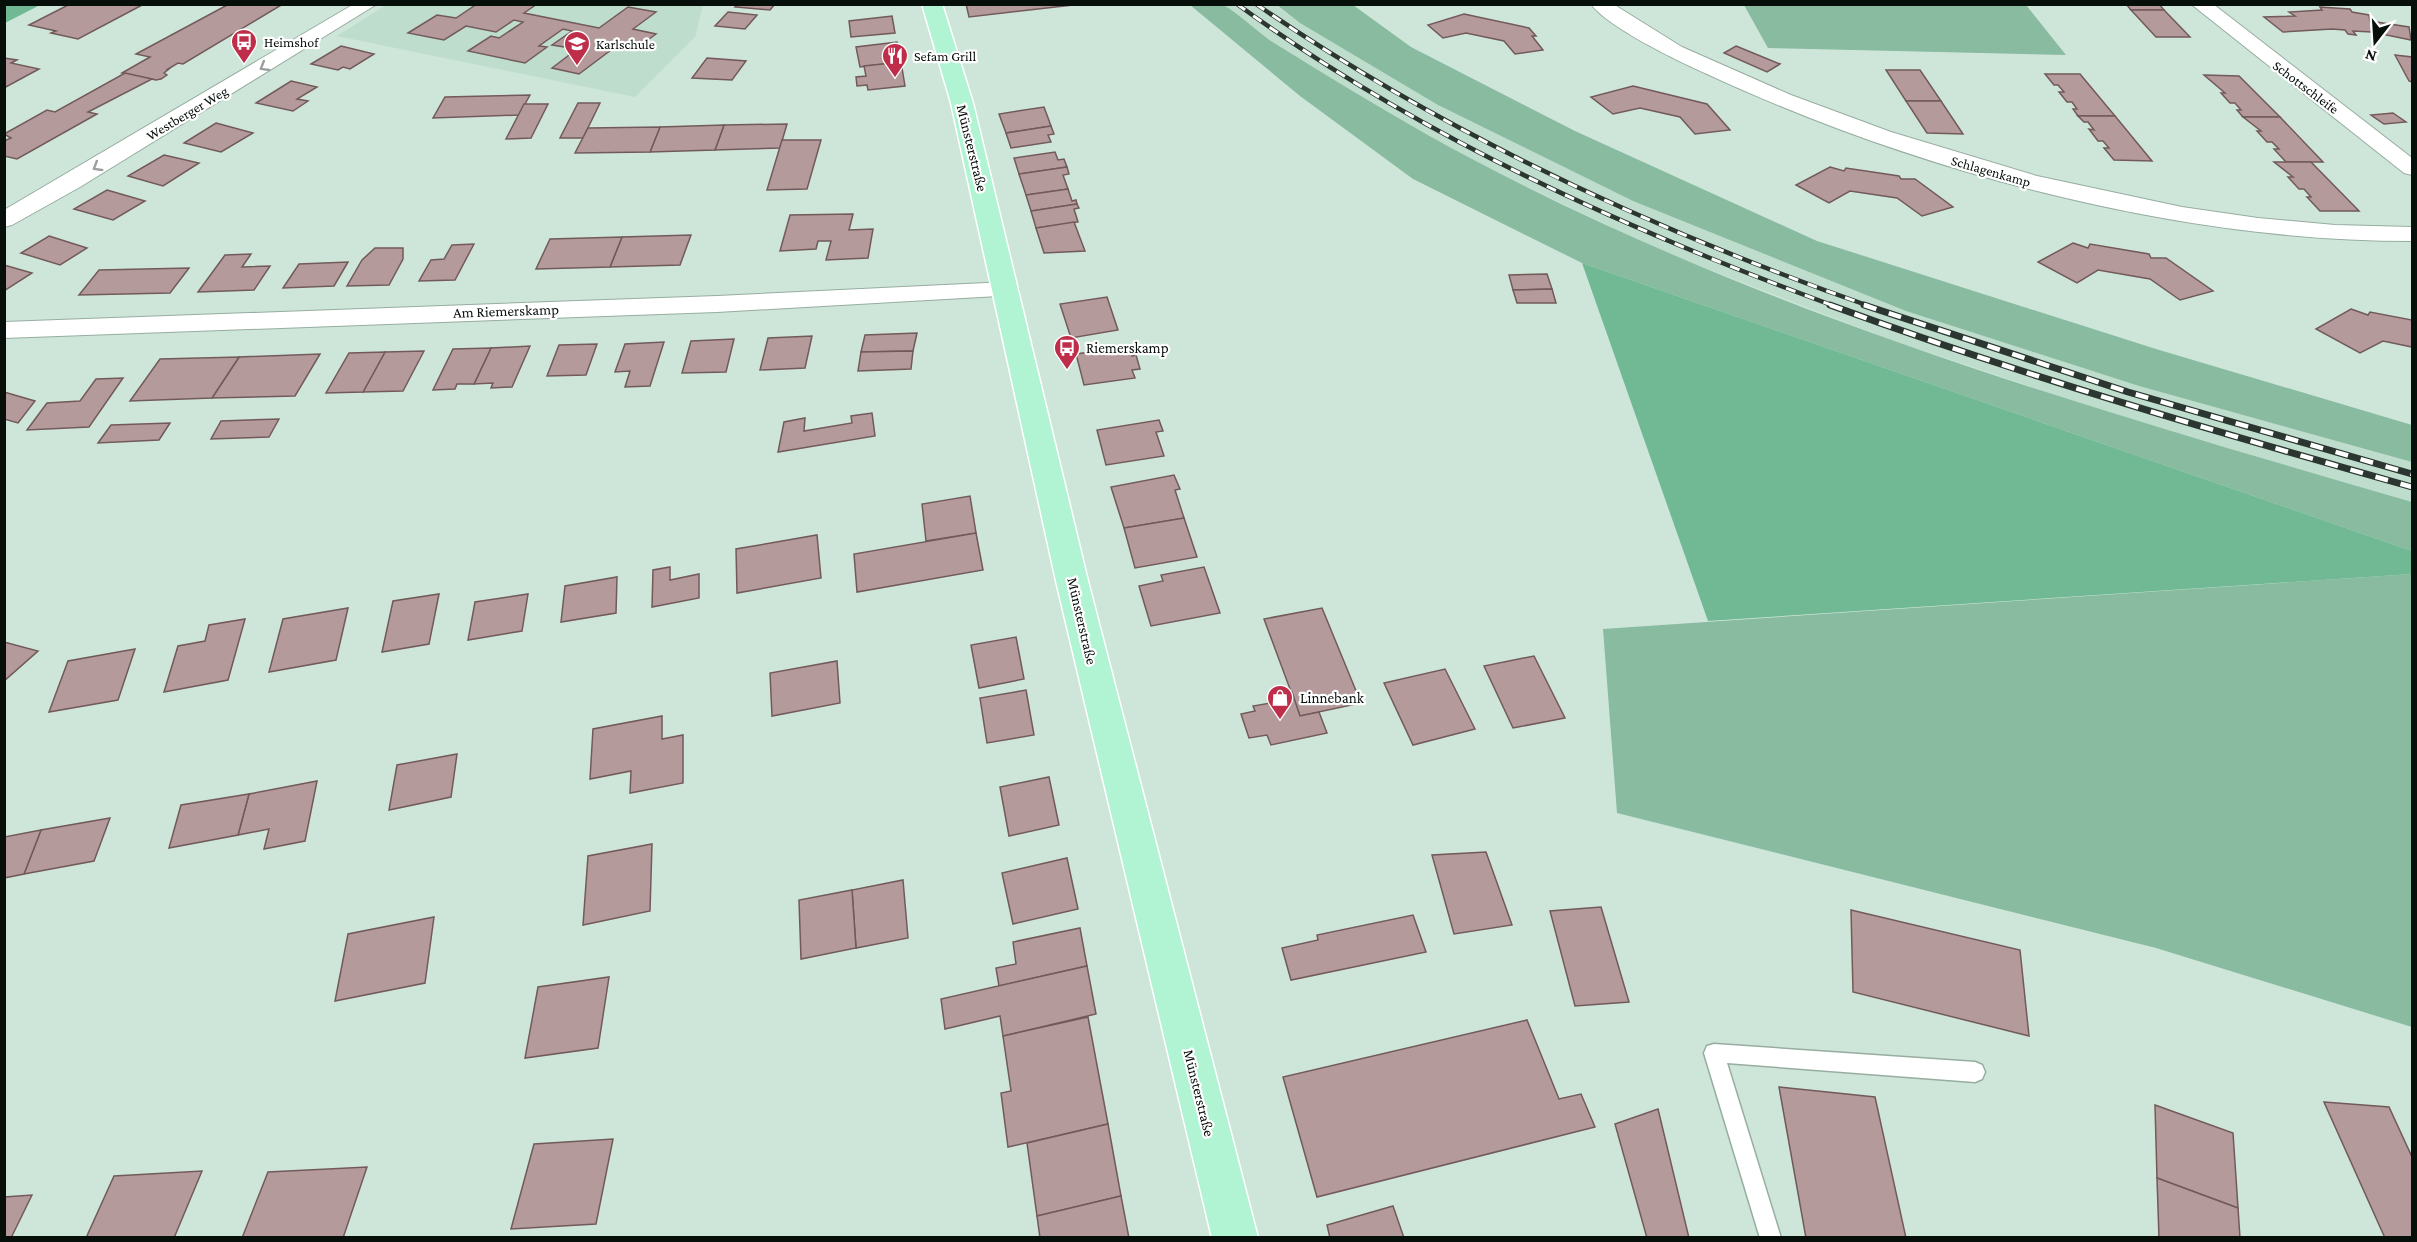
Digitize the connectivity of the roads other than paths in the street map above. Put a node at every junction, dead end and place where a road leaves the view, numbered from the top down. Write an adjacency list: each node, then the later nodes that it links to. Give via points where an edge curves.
1 (369, 4): 6 (street, Westberger Weg, one-way to 6)
2 (932, 4): 8 (main road, Münsterstraße, via 962,103)
3 (1600, 4): 7 (street, Schlagenkamp, via 1666,47 1772,95 2004,176 2217,220 2368,234)
4 (2200, 4): 5 (street, Schottschleife)
5 (2412, 168)
6 (4, 220)
7 (2412, 234)
8 (1006, 290): 9 (street, Am Riemerskamp); 11 (main road, Münsterstraße, via 1084,628)
9 (4, 330)
10 (1975, 1072): 12 (lane, via 1714,1053)
11 (1234, 1238)
12 (1771, 1238)

